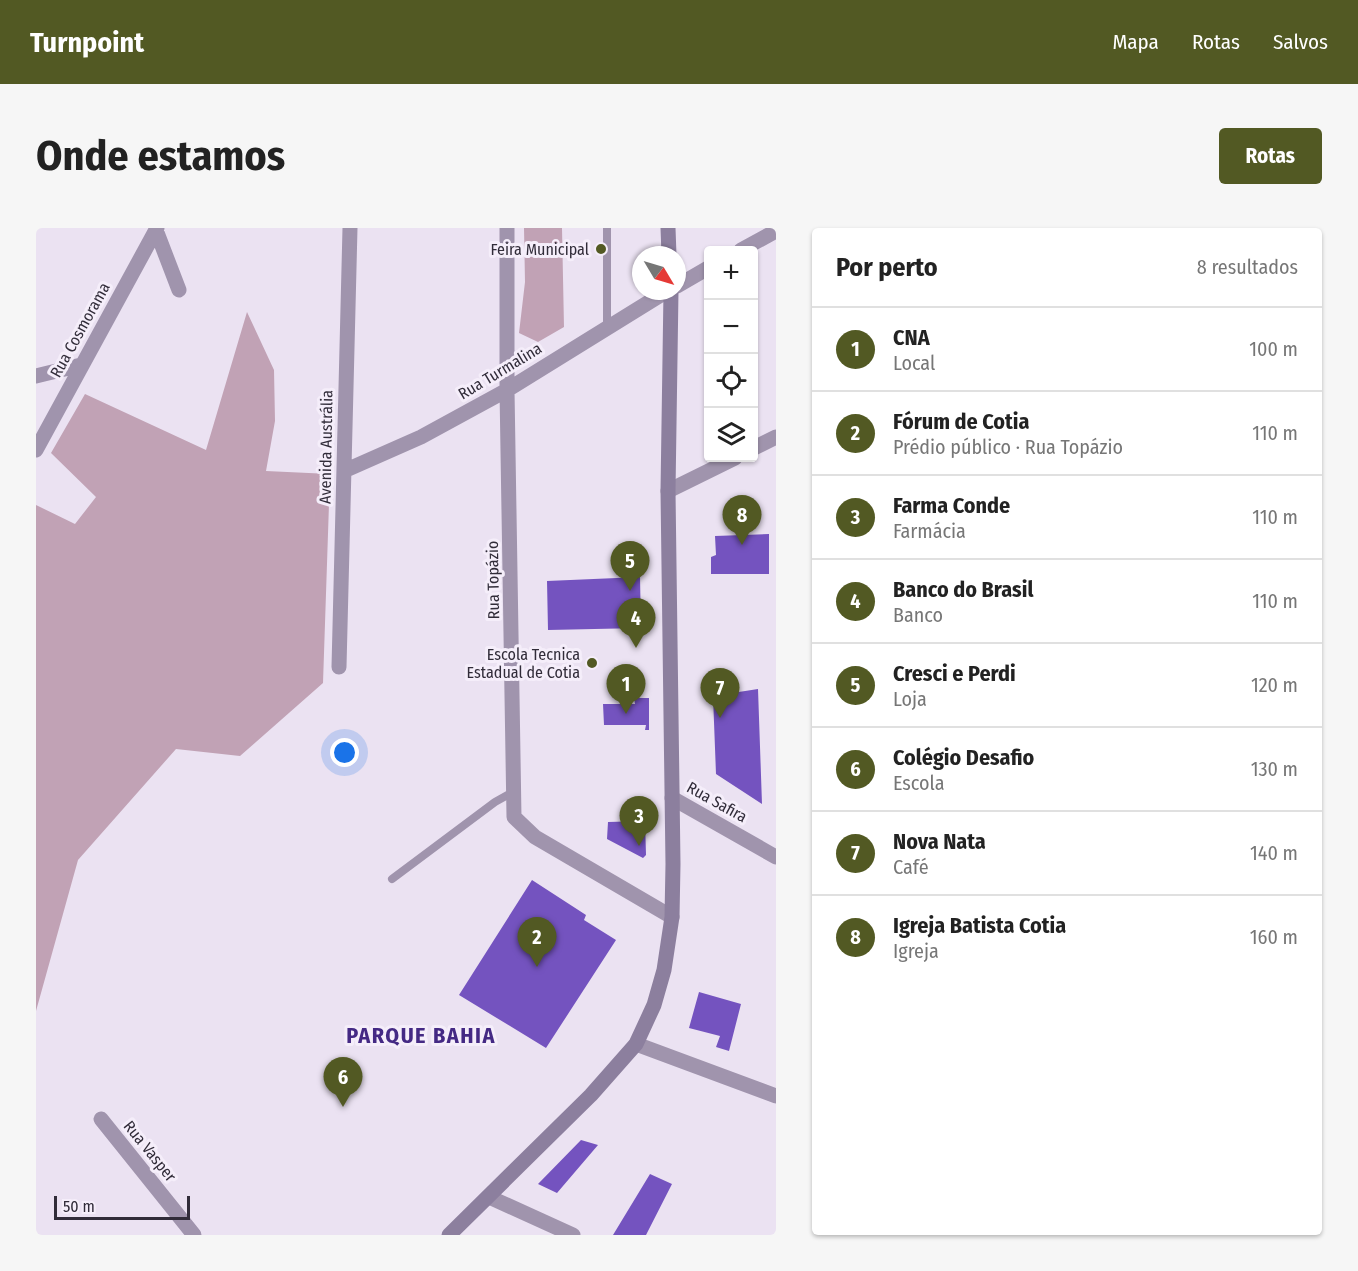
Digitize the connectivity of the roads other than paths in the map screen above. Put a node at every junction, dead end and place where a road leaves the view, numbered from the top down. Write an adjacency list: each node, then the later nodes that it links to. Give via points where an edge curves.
1 (350, 228): 22 (street, Avenida Austrália)
2 (507, 228): 17 (street, Rua Topázio)
3 (608, 228): 14 (lane)
4 (668, 228): 7 (main road)
5 (156, 229): 11 (street); 15 (street, Rua Cosmorama)
6 (776, 231): 8 (street)
7 (669, 246)
8 (748, 246)
9 (704, 270): 10 (street)
10 (686, 281)
11 (179, 290)
12 (654, 300): 14 (street, Rua Turmalina)
13 (669, 300): 23 (main road)
14 (608, 327): 17 (street, Rua Turmalina)
15 (81, 365): 16 (street); 20 (street, Rua Cosmorama)
16 (36, 376)
17 (507, 390): 22 (street, Rua Turmalina, via 421,437); 25 (street, Rua Topázio)
18 (776, 437): 19 (street)
19 (758, 446)
20 (36, 450)
21 (727, 462): 23 (street)
22 (344, 471): 24 (street, Avenida Austrália)
23 (668, 491): 26 (main road)
24 (339, 667)
25 (513, 792): 28 (lane); 29 (street, Rua Topázio, via 514,817 535,837)
26 (672, 798): 27 (street, Rua Safira); 29 (main road)
27 (776, 857)
28 (392, 879)
29 (672, 917): 30 (main road, via 664,970 654,1005)
30 (636, 1044): 31 (street); 33 (main road)
31 (776, 1096)
32 (101, 1119): 34 (street, Rua Vasper)
33 (489, 1197): 35 (main road); 36 (street)
34 (194, 1235)
35 (448, 1235)
36 (571, 1235)

